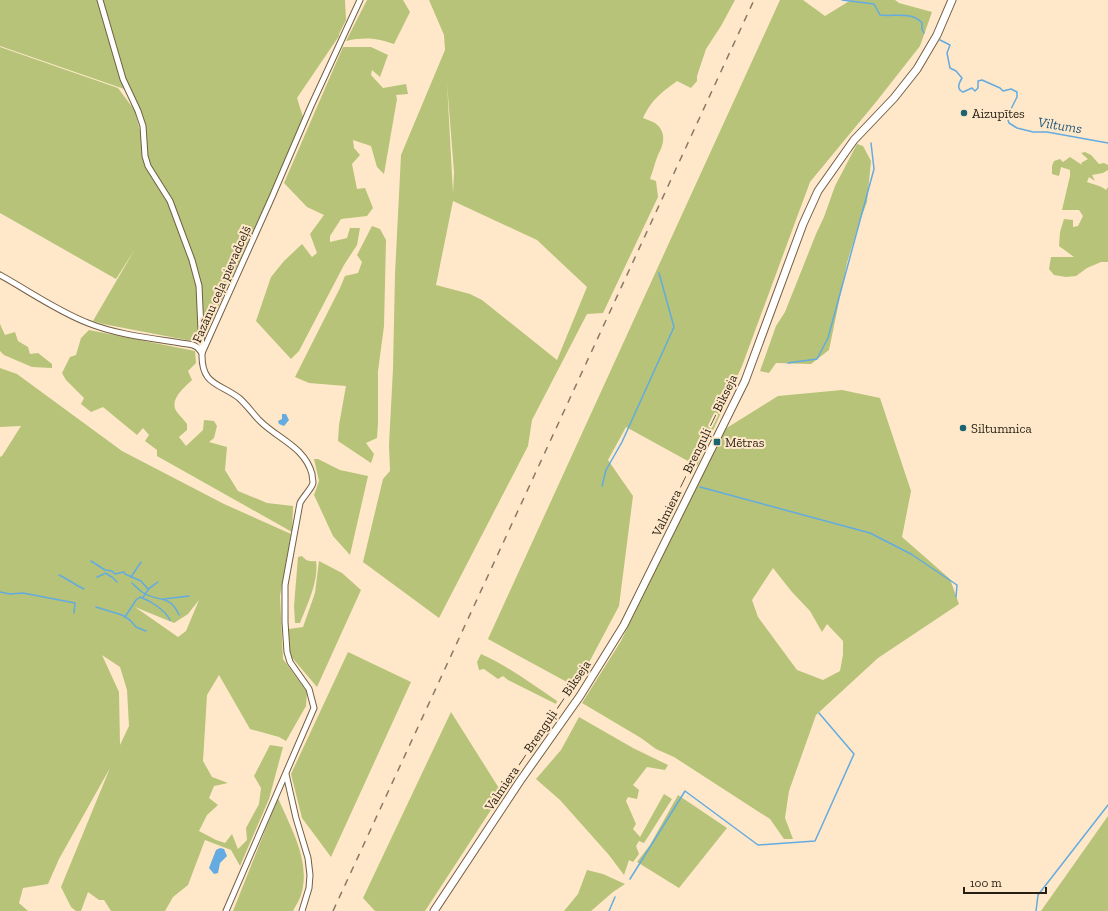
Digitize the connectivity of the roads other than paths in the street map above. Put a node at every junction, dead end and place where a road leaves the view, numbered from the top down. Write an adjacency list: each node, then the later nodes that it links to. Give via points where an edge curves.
1 (100, 0): 7 (street, via 123,79 143,126 148,166 170,201 192,260 199,286)
2 (356, 0): 5 (street)
3 (360, 0): 5 (street, Fazānu ceļa pievadceļš)
4 (952, 0): 11 (main road, Valmiera — Brenguļi — Bikseja, via 937,35 917,69 894,98 854,140 818,191 803,224 745,381 624,625 580,696)
5 (358, 7): 7 (street, Fazānu ceļa pievadceļš, via 310,106)
6 (0, 275): 7 (street, via 59,310 89,324 193,345)
7 (202, 353): 8 (street, Fazānu ceļa pievadceļš, via 204,370 213,384 244,402 260,421 291,443 310,466 313,478 313,484 300,503 285,585 285,622 290,662 309,689 314,708)
8 (286, 774): 9 (street, Fazānu ceļa pievadceļš); 10 (street, via 308,858 310,888)
9 (226, 911)
10 (302, 911)
11 (434, 911)

